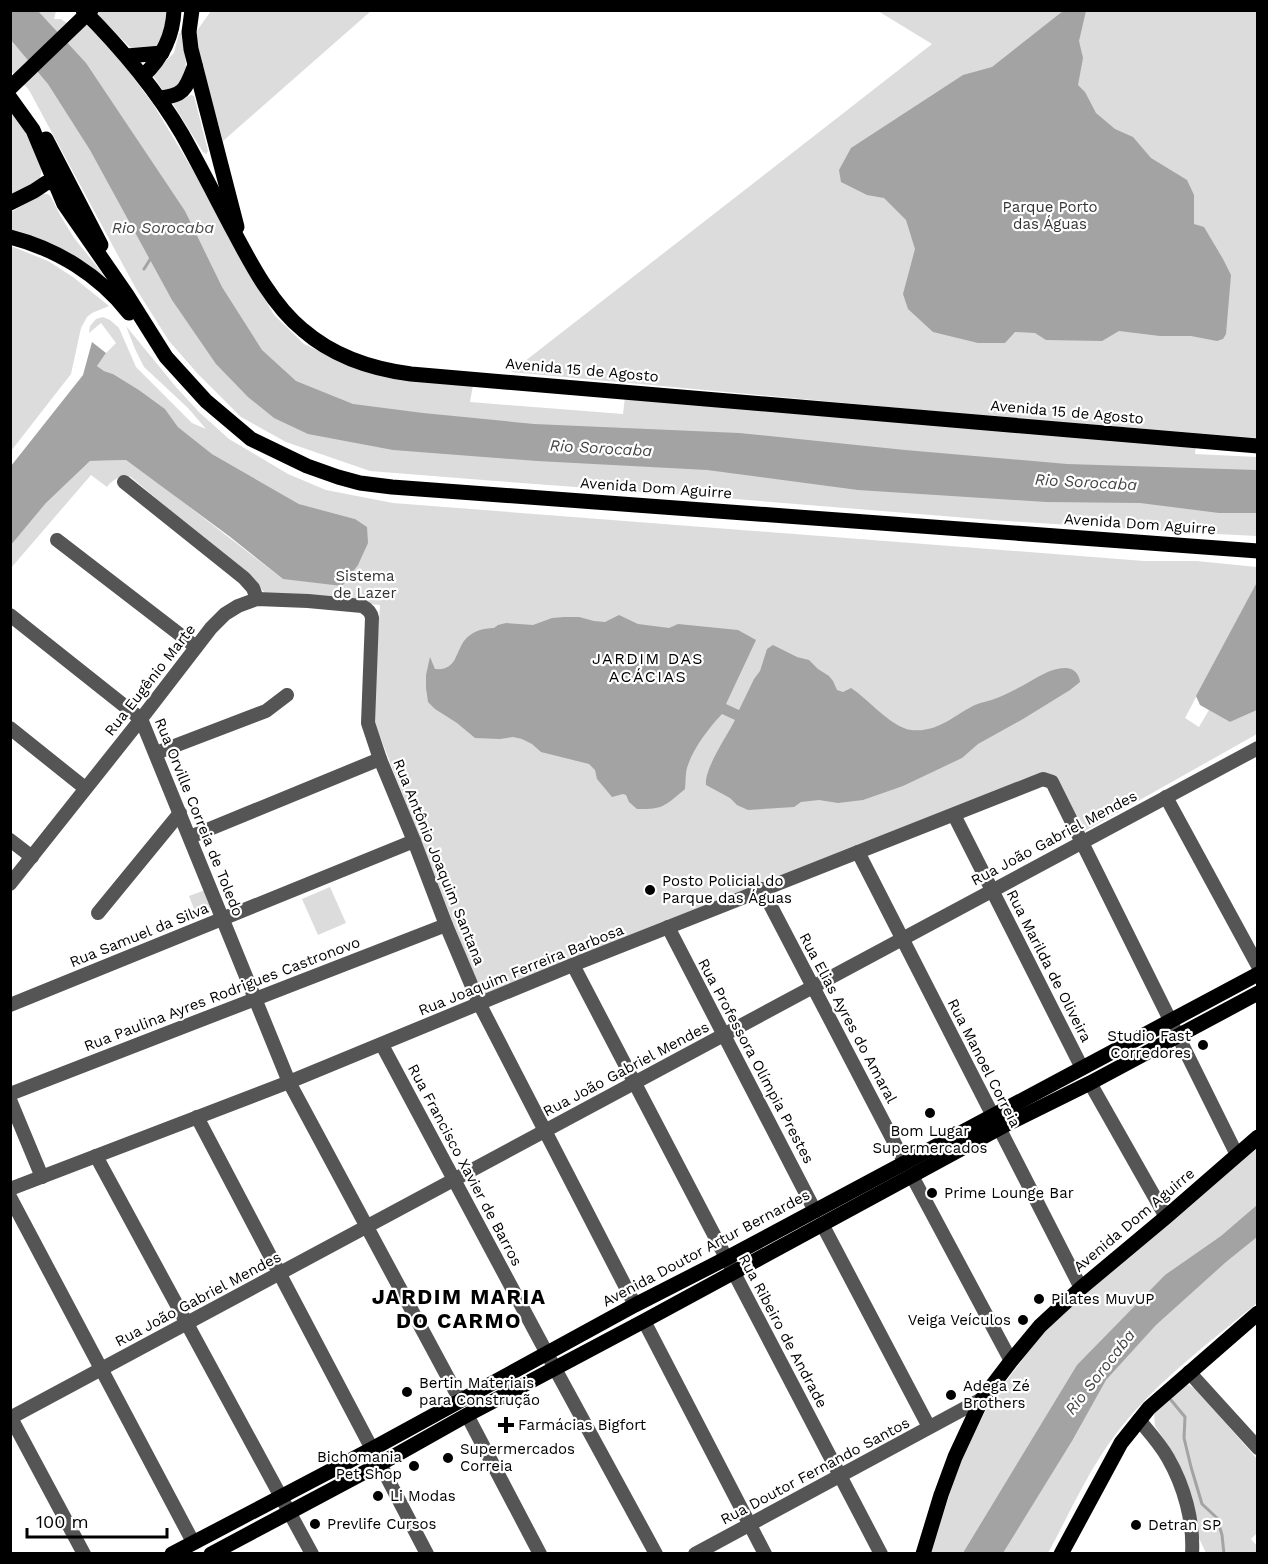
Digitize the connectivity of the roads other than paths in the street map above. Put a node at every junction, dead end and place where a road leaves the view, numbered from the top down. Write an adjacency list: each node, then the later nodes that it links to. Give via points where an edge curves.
1 (83, 10): 6 (main road, Avenida 15 de Agosto); 9 (main road)
2 (91, 10): 10 (main road)
3 (174, 10): 5 (main road, via 171,33)
4 (192, 10): 7 (main road, via 189,32)
5 (162, 53): 6 (main road); 8 (main road)
6 (127, 56): 8 (main road, Avenida 15 de Agosto)
7 (195, 65): 12 (main road, via 185,90 176,96); 19 (main road)
8 (143, 76): 12 (main road, Avenida 15 de Agosto)
9 (10, 80)
10 (10, 87): 17 (main road, Avenida Dom Aguirre, via 36,120)
11 (10, 98): 13 (main road, Avenida Dom Aguirre, via 33,130)
12 (159, 98): 19 (main road, Avenida 15 de Agosto)
13 (48, 165): 14 (main road, Avenida Dom Aguirre); 15 (main road, via 46,177)
14 (54, 182): 15 (main road); 17 (main road, via 67,190); 20 (main road, Avenida Dom Aguirre, via 64,204)
15 (34, 191): 16 (main road)
16 (10, 202)
17 (89, 220): 20 (main road, Avenida Dom Aguirre)
18 (10, 237): 21 (main road, via 57,253 86,271 123,305)
19 (242, 247): 22 (main road, Avenida 15 de Agosto, via 275,300 302,330 354,360 387,371)
20 (127, 295): 21 (main road, Avenida Dom Aguirre)
21 (166, 357): 25 (main road, Avenida Dom Aguirre, via 206,400 251,439 307,466 360,483)
22 (1257, 446)
23 (124, 482): 26 (street, via 244,578)
24 (57, 540): 29 (street)
25 (1257, 551)
26 (257, 599): 27 (street, Rua Eugênio Marte, via 362,606); 29 (street, Rua Eugênio Marte, via 225,614)
27 (369, 610): 35 (street, Rua Antônio Joaquim Santana, via 372,618 368,723)
28 (10, 615): 31 (street, Rua Orville Correia de Toledo)
29 (196, 647): 31 (street, Rua Eugênio Marte)
30 (286, 695): 34 (street, via 266,711)
31 (141, 719): 34 (street, Rua Orville Correia de Toledo); 36 (street, Rua Eugênio Marte)
32 (10, 728): 36 (street)
33 (1257, 749): 37 (street, Rua João Gabriel Mendes)
34 (156, 753): 38 (street, Rua Orville Correia de Toledo)
35 (380, 759): 40 (street); 42 (street, Rua Antônio Joaquim Santana)
36 (85, 789): 45 (street, Rua Eugênio Marte)
37 (1166, 797): 43 (street, Rua João Gabriel Mendes); 55 (street)
38 (180, 813): 40 (street, Rua Orville Correia de Toledo); 49 (street)
39 (954, 815): 43 (street, Rua Joaquim Ferreira Barbosa, via 1043,779 1052,782); 44 (street, Rua Joaquim Ferreira Barbosa); 48 (street, Rua Marilda de Oliveira)
40 (190, 837): 50 (street, Rua Orville Correia de Toledo)
41 (10, 840): 45 (street)
42 (414, 841): 50 (street, Rua Samuel da Silva); 51 (street, Rua Antônio Joaquim Santana)
43 (1083, 842): 48 (street, Rua João Gabriel Mendes); 62 (street)
44 (858, 852): 47 (street, Rua Joaquim Ferreira Barbosa); 53 (street, Rua Manoel Correia)
45 (32, 857): 46 (street, Rua Eugênio Marte)
46 (10, 884)
47 (762, 889): 52 (street, Rua Joaquim Ferreira Barbosa); 57 (street, Rua Elias Ayres do Amaral)
48 (992, 891): 53 (street, Rua João Gabriel Mendes); 66 (street, Rua Marilda de Oliveira)
49 (99, 913)
50 (223, 918): 59 (street, Rua Orville Correia de Toledo); 61 (street, Rua Samuel da Silva)
51 (446, 925): 59 (street, Rua Paulina Ayres Rodrigues Castronovo); 60 (street, Rua Antônio Joaquim Santana)
52 (668, 927): 54 (street, Rua Joaquim Ferreira Barbosa); 63 (street, Rua Professora Olímpia Prestes)
53 (902, 939): 57 (street, Rua João Gabriel Mendes); 73 (street, Rua Manoel Correia)
54 (573, 965): 60 (street, Rua Joaquim Ferreira Barbosa); 68 (street, Rua Ribeiro de Andrade)
55 (1257, 966)
56 (1257, 974): 62 (main road, Avenida Doutor Artur Bernardes)
57 (813, 987): 63 (street, Rua João Gabriel Mendes); 78 (street, Rua Elias Ayres do Amaral)
58 (1257, 993): 64 (main road, Avenida Doutor Artur Bernardes)
59 (256, 999): 67 (street, Rua Orville Correia de Toledo); 70 (street, Rua Paulina Ayres Rodrigues Castronovo)
60 (479, 1003): 65 (street, Rua Joaquim Ferreira Barbosa); 74 (street, Rua Antônio Joaquim Santana)
61 (10, 1005)
62 (1170, 1020): 64 (street); 66 (main road, Avenida Doutor Artur Bernardes)
63 (724, 1035): 68 (street, Rua João Gabriel Mendes); 84 (street, Rua Professora Olímpia Prestes)
64 (1178, 1035): 69 (main road, Avenida Doutor Artur Bernardes); 76 (street)
65 (382, 1045): 67 (street, Rua Joaquim Ferreira Barbosa); 80 (street, Rua Francisco Xavier de Barros)
66 (1082, 1068): 73 (main road, Avenida Doutor Artur Bernardes)
67 (289, 1082): 72 (street, Rua Joaquim Ferreira Barbosa); 85 (street, Rua Orville Correia de Toledo)
68 (635, 1083): 74 (street, Rua João Gabriel Mendes); 86 (street, Rua Ribeiro de Andrade)
69 (1090, 1083): 73 (main road, Avenida Doutor Artur Bernardes); 83 (street)
70 (10, 1094)
71 (10, 1100): 79 (street)
72 (197, 1117): 77 (street, Rua Joaquim Ferreira Barbosa); 88 (street)
73 (996, 1122): 78 (main road, Avenida Doutor Artur Bernardes); 89 (street, Rua Manoel Correia)
74 (545, 1131): 80 (street, Rua João Gabriel Mendes); 90 (street, Rua Antônio Joaquim Santana)
75 (1257, 1137): 76 (main road, Avenida Dom Aguirre)
76 (1237, 1155): 83 (main road, Avenida Dom Aguirre)
77 (96, 1156): 79 (street, Rua Joaquim Ferreira Barbosa); 93 (street)
78 (908, 1169): 84 (main road, Avenida Doutor Artur Bernardes); 95 (street, Rua Elias Ayres do Amaral)
79 (42, 1177): 81 (street, Rua Joaquim Ferreira Barbosa)
80 (454, 1180): 85 (street, Rua João Gabriel Mendes); 94 (street, Rua Francisco Xavier de Barros)
81 (10, 1189)
82 (10, 1197): 97 (street)
83 (1166, 1217): 89 (main road, Avenida Dom Aguirre)
84 (819, 1218): 86 (main road, Avenida Doutor Artur Bernardes); 87 (main road, Avenida Doutor Artur Bernardes); 105 (street, Rua Professora Olímpia Prestes)
85 (367, 1227): 88 (street, Rua João Gabriel Mendes); 100 (street, Rua Orville Correia de Toledo)
86 (727, 1258): 87 (street, Rua Ribeiro de Andrade); 90 (main road, Avenida Doutor Artur Bernardes)
87 (734, 1272): 92 (main road, Avenida Doutor Artur Bernardes); 110 (street, Rua Ribeiro de Andrade)
88 (280, 1274): 93 (street, Rua João Gabriel Mendes); 108 (street)
89 (1081, 1288): 95 (main road, Avenida Dom Aguirre, via 1040,1326)
90 (635, 1305): 94 (main road, Avenida Doutor Artur Bernardes)
91 (1257, 1314): 98 (main road)
92 (644, 1321): 96 (main road, Avenida Doutor Artur Bernardes); 113 (street)
93 (187, 1323): 97 (street, Rua João Gabriel Mendes); 111 (street)
94 (547, 1353): 96 (street, Rua Francisco Xavier de Barros); 100 (main road, Avenida Doutor Artur Bernardes)
95 (1011, 1361): 99 (main road, Avenida Dom Aguirre)
96 (555, 1368): 101 (main road, Avenida Doutor Artur Bernardes); 122 (street, Rua Francisco Xavier de Barros)
97 (102, 1369): 102 (street, Rua João Gabriel Mendes); 114 (street)
98 (1189, 1372): 104 (main road); 107 (street)
99 (982, 1399): 103 (street, Rua Doutor Fernando Santos); 106 (main road, Avenida Dom Aguirre)
100 (460, 1400): 108 (main road, Avenida Doutor Artur Bernardes)
101 (467, 1415): 109 (main road, Avenida Doutor Artur Bernardes); 121 (street)
102 (11, 1417): 116 (street)
103 (950, 1417): 105 (street, Rua Doutor Fernando Santos); 106 (street, via 960,1419)
104 (1139, 1420): 115 (street, via 1168,1457 1181,1484); 127 (main road, via 1115,1451)
105 (929, 1428): 110 (street, Rua Doutor Fernando Santos)
106 (968, 1429): 126 (main road, Avenida Dom Aguirre, via 941,1495)
107 (1257, 1448)
108 (372, 1449): 111 (main road, Avenida Doutor Artur Bernardes)
109 (380, 1464): 112 (main road, Avenida Doutor Artur Bernardes); 120 (street)
110 (840, 1476): 113 (street, Rua Doutor Fernando Santos); 125 (street, Rua Ribeiro de Andrade)
111 (281, 1496): 112 (street); 114 (main road, Avenida Doutor Artur Bernardes)
112 (289, 1512): 118 (main road, Avenida Doutor Artur Bernardes); 119 (street)
113 (750, 1524): 123 (street, Rua Doutor Fernando Santos); 124 (street)
114 (193, 1542): 117 (main road, Avenida Doutor Artur Bernardes)
115 (1193, 1547): 128 (street)
116 (84, 1554)
117 (172, 1554)
118 (211, 1554)
119 (312, 1554)
120 (428, 1554)
121 (540, 1554)
122 (656, 1554)
123 (695, 1554)
124 (765, 1554)
125 (881, 1554)
126 (923, 1554)
127 (1061, 1554)
128 (1185, 1554)

